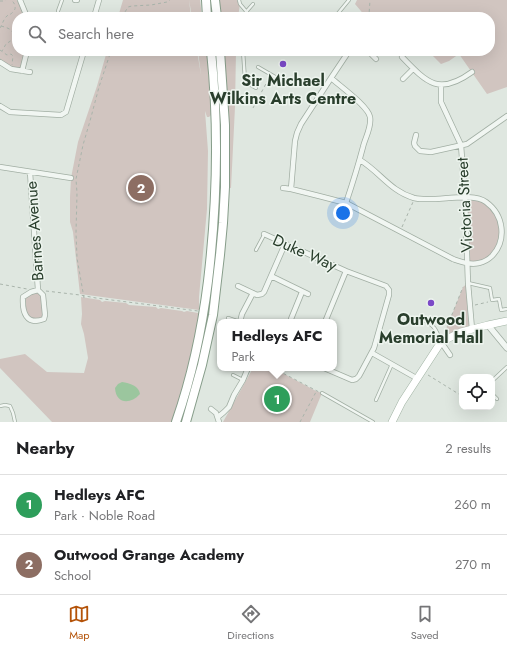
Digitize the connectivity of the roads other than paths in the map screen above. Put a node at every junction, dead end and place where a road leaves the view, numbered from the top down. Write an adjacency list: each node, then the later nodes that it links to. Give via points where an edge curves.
1 (20, 0): 10 (street)
2 (62, 0): 9 (lane)
3 (99, 0): 11 (street)
4 (206, 0): 12 (highway)
5 (215, 0): 13 (highway)
6 (239, 0): 14 (lane)
7 (350, 0): 15 (lane)
8 (253, 4): 14 (lane)
9 (58, 11)
10 (25, 12)
11 (95, 12)
12 (207, 12)
13 (216, 12)
14 (246, 12)
15 (339, 12)
16 (26, 56): 28 (street)
17 (83, 56): 38 (street, via 66,112 61,115 10,112)
18 (211, 56): 90 (highway, via 216,126 211,254 204,313 194,362)
19 (220, 56): 91 (highway, via 225,125 225,187 221,247 213,315)
20 (243, 56): 37 (lane, via 245,80)
21 (346, 56): 33 (street)
22 (373, 56): 24 (street)
23 (402, 57): 27 (street)
24 (376, 59)
25 (0, 62): 28 (street, via 11,69)
26 (258, 67): 32 (lane, via 264,73)
27 (413, 69): 34 (street); 36 (street, via 427,81)
28 (22, 71): 29 (street)
29 (30, 72)
30 (472, 72): 31 (street)
31 (466, 77): 35 (street); 36 (street)
32 (277, 78)
33 (331, 78): 42 (street, via 364,106 370,116); 47 (street, via 297,133)
34 (403, 79)
35 (470, 82)
36 (441, 85): 41 (street, Victoria Street, via 441,102)
37 (256, 88)
38 (0, 106)
39 (507, 116): 41 (street, via 467,144)
40 (416, 135): 41 (street, via 415,146 420,151 431,152)
41 (461, 145): 48 (street, Victoria Street)
42 (360, 160): 48 (street, via 399,192 415,198); 49 (street)
43 (0, 167): 44 (street)
44 (30, 172): 45 (street); 58 (street, Barnes Avenue)
45 (71, 178)
46 (283, 188): 47 (street)
47 (291, 189): 49 (street)
48 (465, 198): 53 (street, Victoria Street); 53 (street, via 476,198 485,202 493,209 502,230 501,241 490,258 480,263)
49 (346, 203): 53 (street)
50 (264, 234): 51 (street, Duke Way); 52 (lane)
51 (286, 244): 54 (street, Duke Way); 55 (street)
52 (256, 250)
53 (467, 264): 56 (street, Victoria Street)
54 (346, 271): 67 (street); 74 (street, Duke Way, via 386,286 389,290)
55 (271, 276): 59 (street); 60 (street, via 262,294)
56 (468, 283): 62 (lane, via 490,288 492,300 499,299 501,310); 71 (street, Victoria Street)
57 (238, 286): 60 (street)
58 (38, 290): 58 (street, Barnes Avenue, via 23,297 25,315 31,321 42,320 45,315 43,295)
59 (302, 292): 61 (street); 66 (street)
60 (252, 293): 65 (street)
61 (308, 294)
62 (507, 309)
63 (228, 318): 64 (lane)
64 (231, 319)
65 (240, 319)
66 (291, 319)
67 (326, 319)
68 (422, 319): 72 (lane, via 432,324)
69 (507, 322): 70 (main road)
70 (488, 325): 71 (main road); 73 (street)
71 (472, 329): 72 (main road)
72 (442, 342): 75 (street); 82 (main road)
73 (507, 348)
74 (372, 353): 76 (street); 79 (street, via 356,380)
75 (450, 355)
76 (392, 364): 82 (street); 85 (lane)
77 (507, 367): 81 (lane)
78 (247, 371): 83 (street)
79 (331, 371)
80 (233, 375): 83 (lane)
81 (495, 378)
82 (418, 379): 93 (main road)
83 (243, 380): 88 (street, via 229,407)
84 (322, 392): 92 (lane)
85 (376, 400)
86 (0, 406): 89 (lane, via 10,406)
87 (211, 410): 88 (street, via 216,413)
88 (218, 419)
89 (15, 422)
90 (176, 422)
91 (186, 422)
92 (373, 422)
93 (392, 422)

